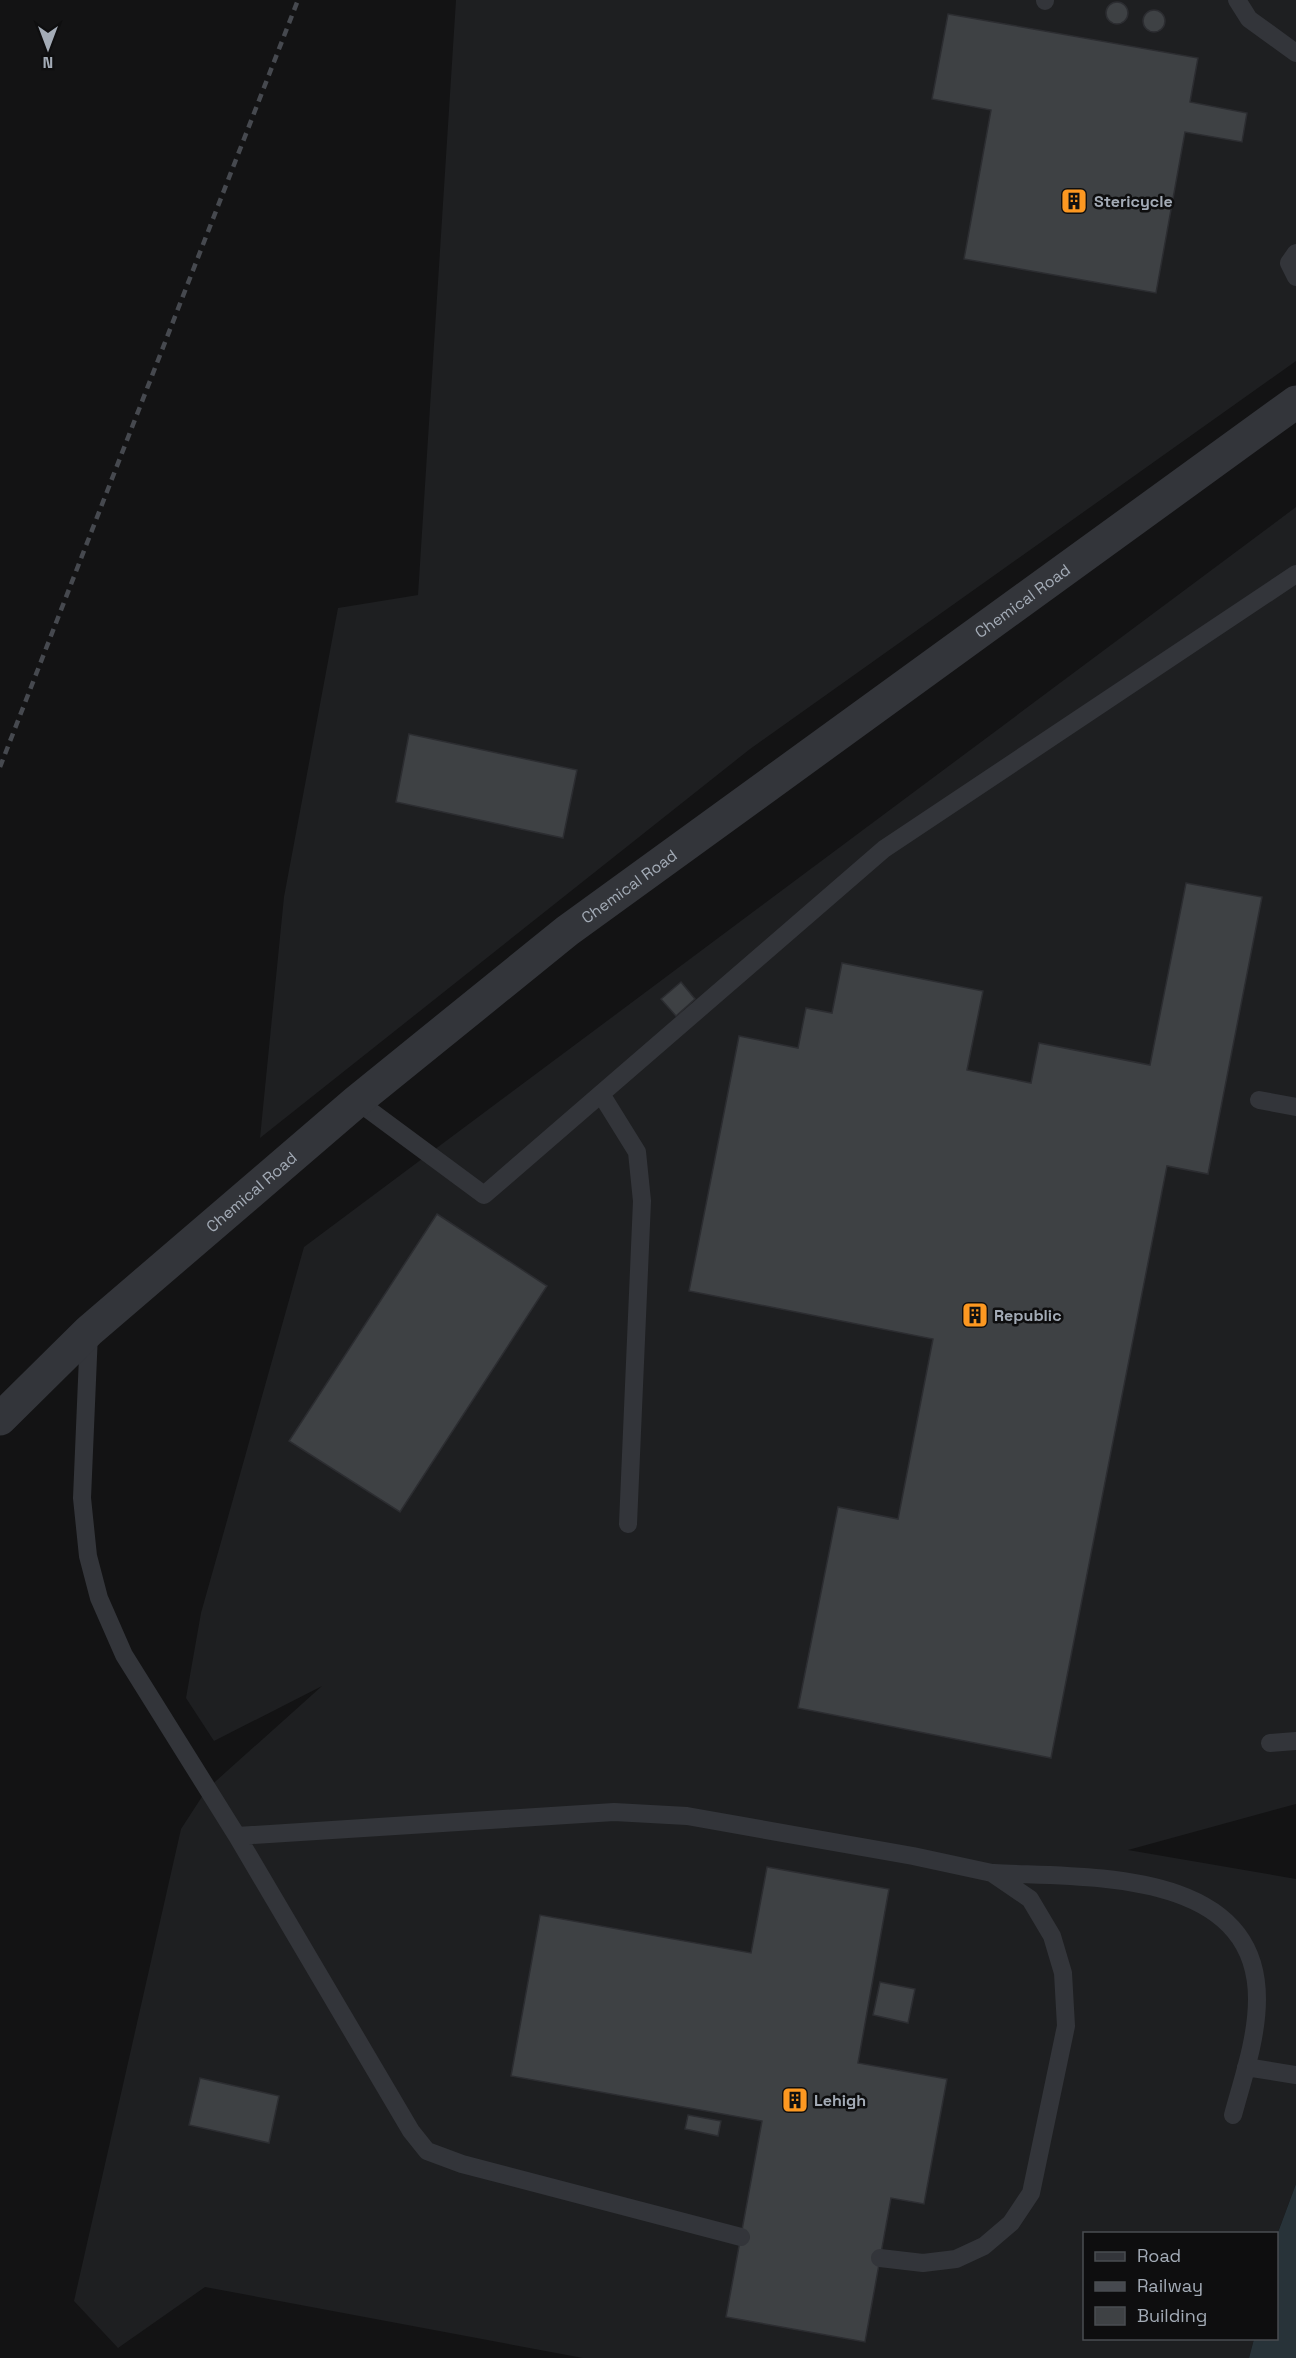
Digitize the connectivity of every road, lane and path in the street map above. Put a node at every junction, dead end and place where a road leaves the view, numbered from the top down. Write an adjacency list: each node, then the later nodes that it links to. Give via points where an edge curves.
1 (1237, 0): 2 (lane, via 1249,19)
2 (1296, 53)
3 (1296, 253): 4 (lane, via 1289,263)
4 (1296, 277)
5 (1296, 402): 9 (street, Chemical Road, via 567,932)
6 (1296, 574): 7 (lane, via 884,849)
7 (601, 1094): 9 (lane, via 484,1196); 13 (lane, via 637,1152 642,1201)
8 (1259, 1100): 10 (lane)
9 (357, 1101): 11 (street, Chemical Road)
10 (1296, 1107)
11 (89, 1331): 12 (street, Chemical Road); 16 (lane, via 82,1498 88,1556 99,1598 124,1654)
12 (0, 1419)
13 (628, 1524)
14 (1296, 1741): 15 (lane)
15 (1270, 1743)
16 (237, 1836): 17 (lane, via 625,1813 687,1816); 21 (lane, via 411,2131 427,2151 462,2164)
17 (992, 1873): 18 (lane, via 1140,1883 1181,1893 1211,1909 1243,1942 1253,1973 1257,1999); 22 (lane, via 1030,1899 1052,1936 1064,1973 1066,2026 1031,2193 1011,2223 984,2246 956,2259 923,2263)
18 (1246, 2067): 19 (lane); 20 (lane)
19 (1296, 2075)
20 (1233, 2115)
21 (741, 2237)
22 (880, 2258)

